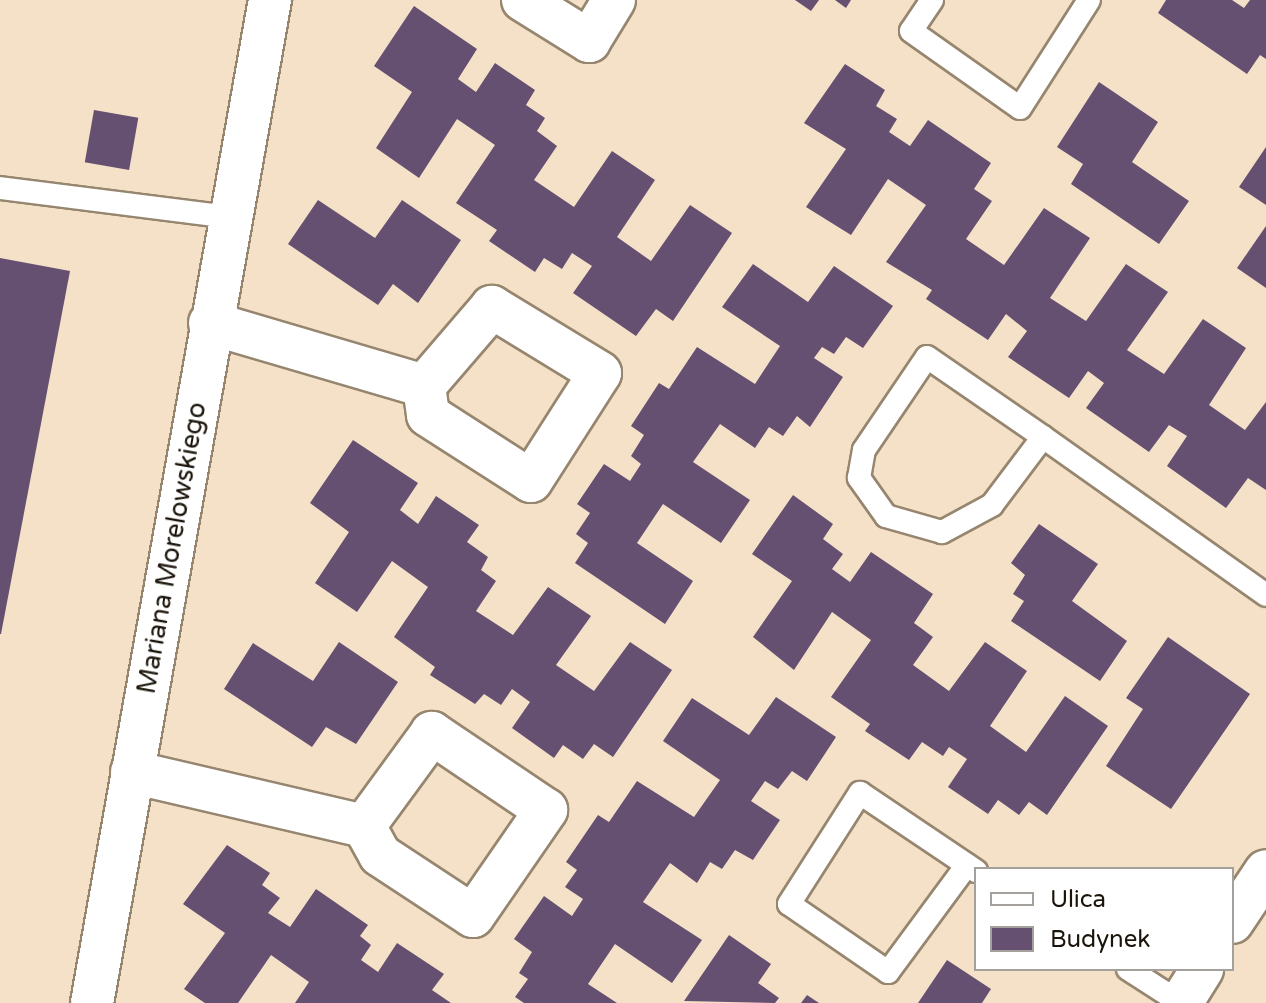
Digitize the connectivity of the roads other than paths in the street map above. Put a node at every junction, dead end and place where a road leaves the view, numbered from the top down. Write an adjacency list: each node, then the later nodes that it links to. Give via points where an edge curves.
1 (270, 0): 7 (street, Mariana Morelowskiego)
2 (523, 0): 3 (street, via 589,41)
3 (614, 0)
4 (932, 0): 5 (lane, via 911,31 1020,108)
5 (1089, 0)
6 (0, 188): 7 (lane)
7 (231, 217): 8 (street, Mariana Morelowskiego)
8 (210, 323): 9 (street); 12 (street, Mariana Morelowskiego)
9 (424, 386)
10 (1043, 437): 10 (lane, via 927,357 864,450 859,478 886,516 942,532 992,505); 11 (lane)
11 (1266, 595)
12 (132, 772): 13 (street); 19 (street, Mariana Morelowskiego)
13 (364, 826)
14 (971, 868): 14 (lane, via 860,793 789,904 888,972)
15 (1266, 871): 16 (street)
16 (1234, 919)
17 (1131, 971): 20 (lane)
18 (1201, 971): 20 (street)
19 (92, 1003)
20 (1181, 1003)

